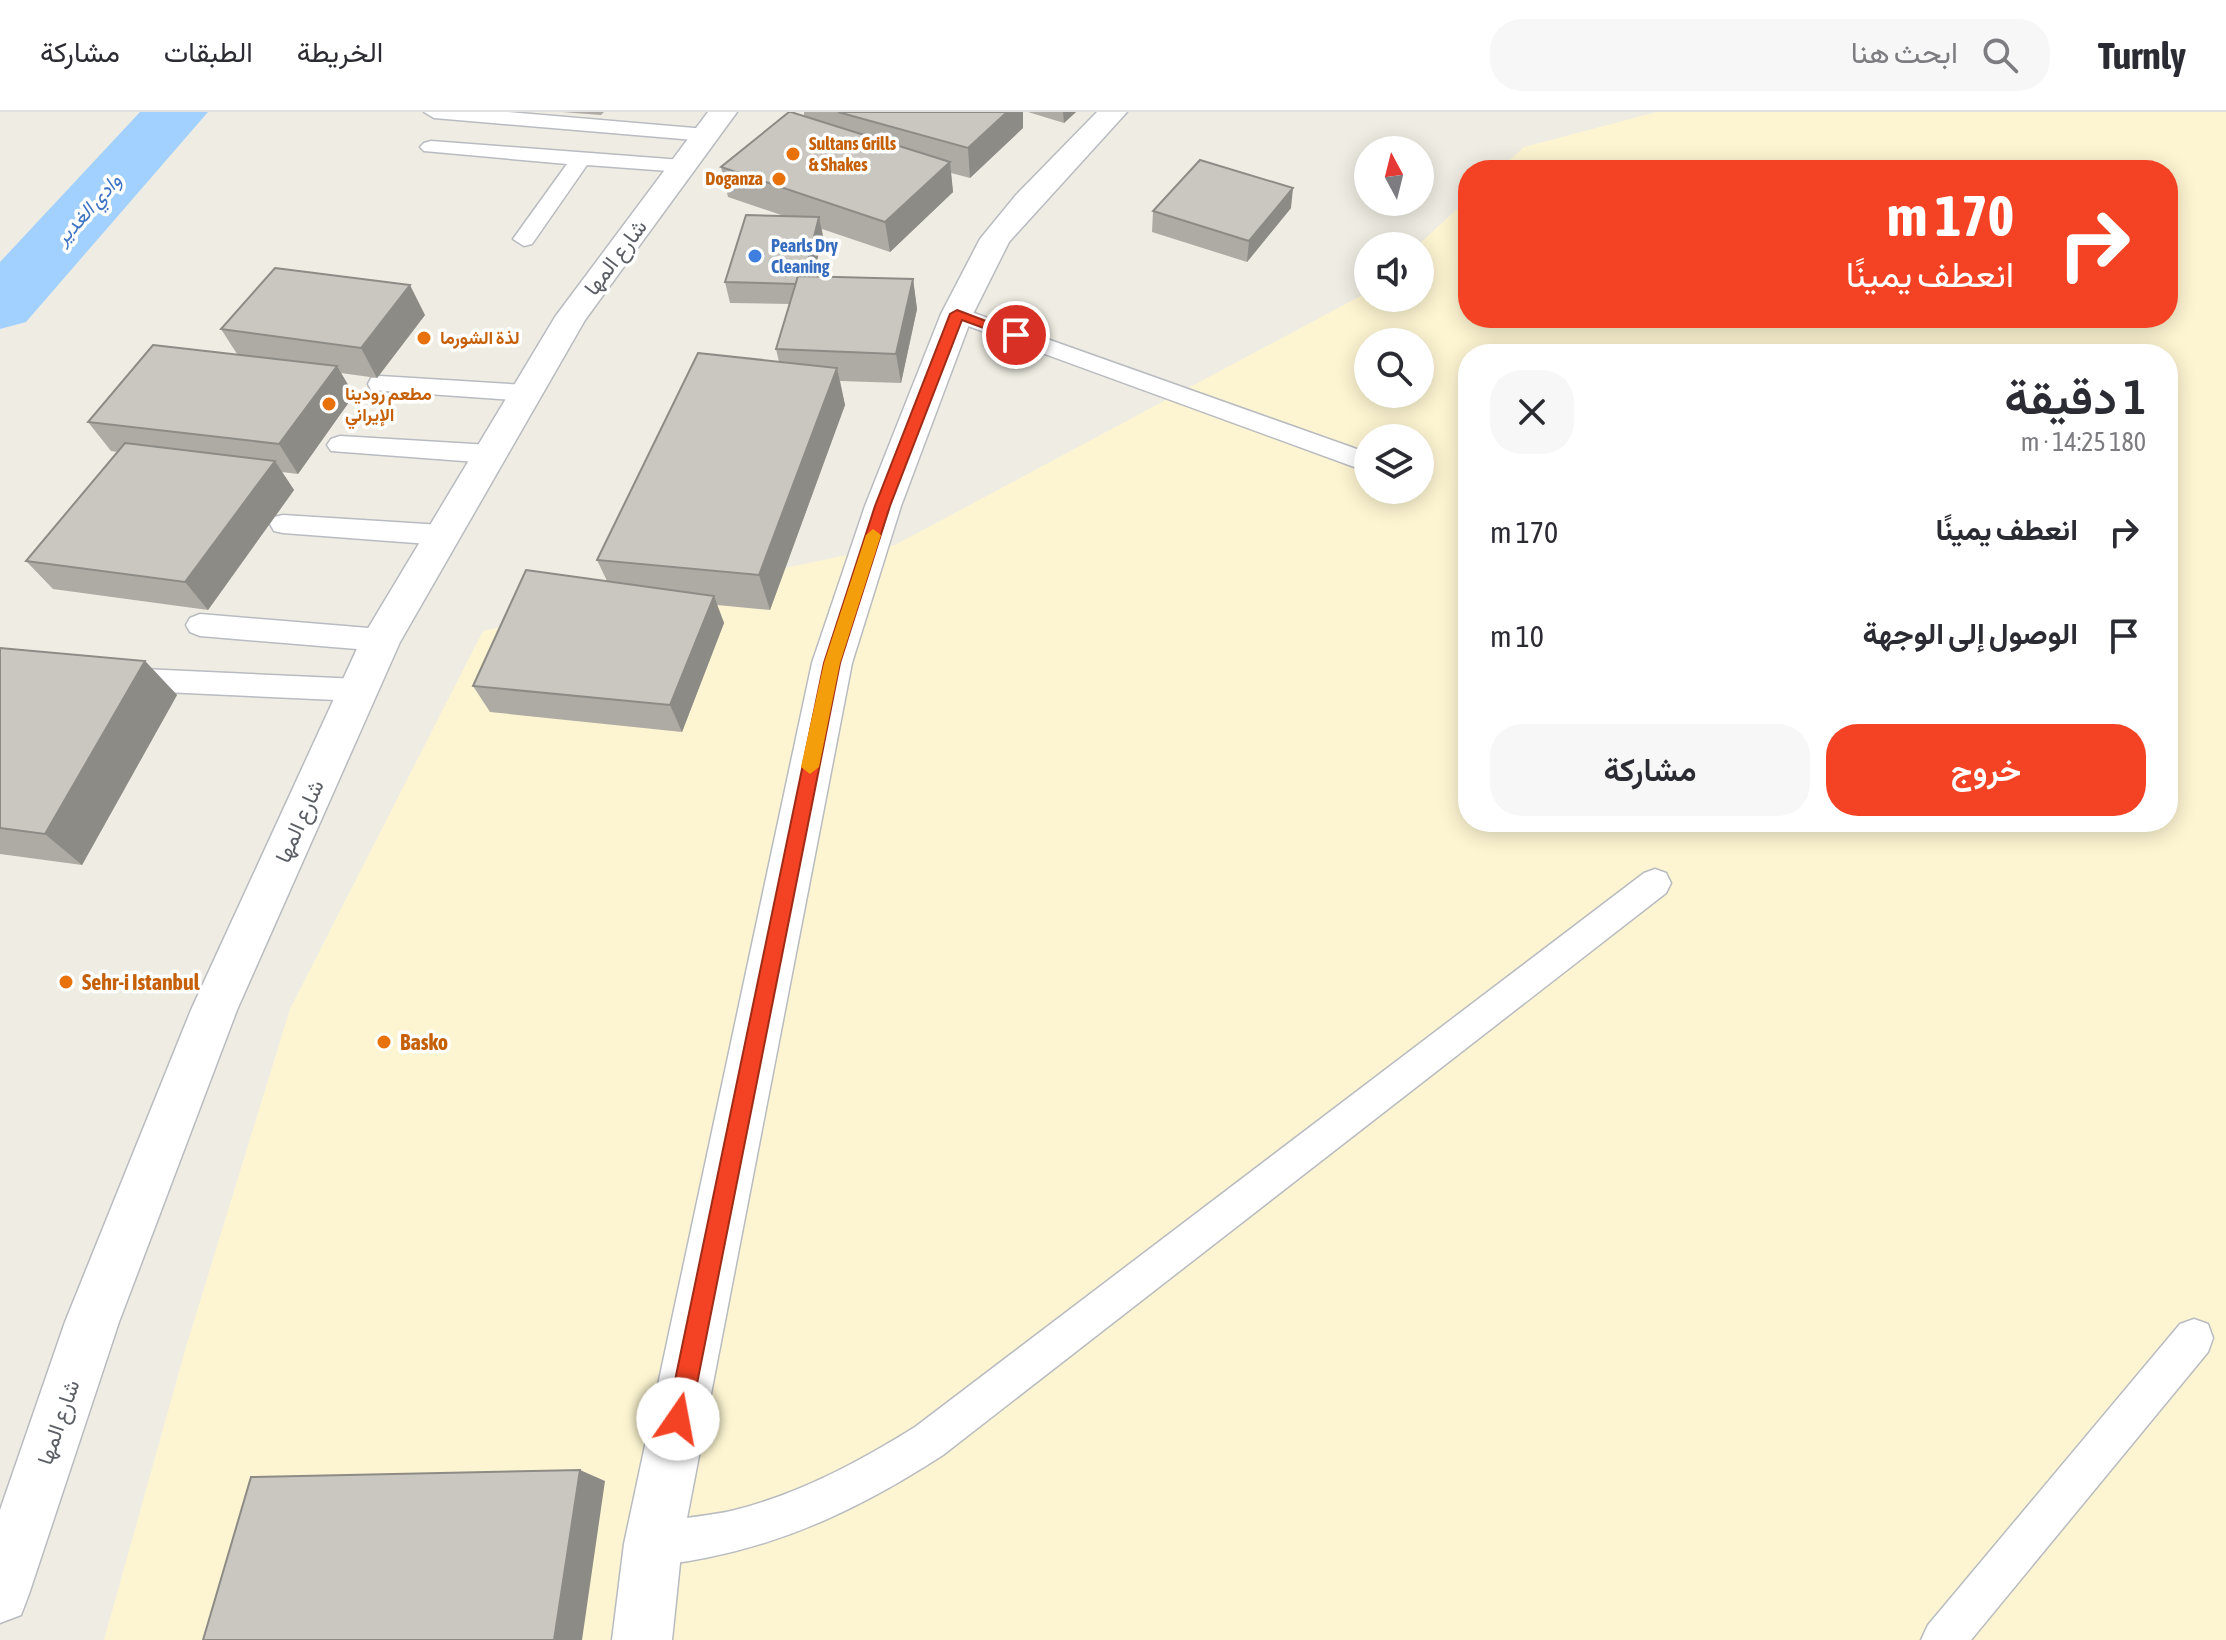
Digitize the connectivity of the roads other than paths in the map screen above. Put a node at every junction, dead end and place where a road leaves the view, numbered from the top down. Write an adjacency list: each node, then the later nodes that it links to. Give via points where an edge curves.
1 (434, 112): 3 (lane)
2 (1113, 112): 8 (street, via 995,239)
3 (634, 119): 4 (lane)
4 (704, 138): 6 (lane); 10 (street, شارع المها, via 571,317)
5 (431, 147): 6 (lane)
6 (581, 159): 7 (lane)
7 (524, 239)
8 (957, 314): 13 (lane); 22 (street, via 883,506 832,663)
9 (380, 384): 10 (lane)
10 (526, 393): 12 (street, شارع المها)
11 (340, 445): 12 (lane)
12 (490, 454): 15 (street, شارع المها)
13 (1354, 458)
14 (283, 524): 15 (lane)
15 (442, 535): 17 (street, شارع المها)
16 (200, 625): 17 (lane)
17 (381, 640): 19 (street, شارع المها)
18 (97, 678): 19 (lane)
19 (358, 690): 23 (street, شارع المها, via 214,1010 92,1322)
20 (1655, 883): 22 (lane, via 929,1441 876,1476 764,1526)
21 (2194, 1338): 25 (lane)
22 (653, 1544): 24 (street)
23 (0, 1594)
24 (642, 1640)
25 (1943, 1640)

